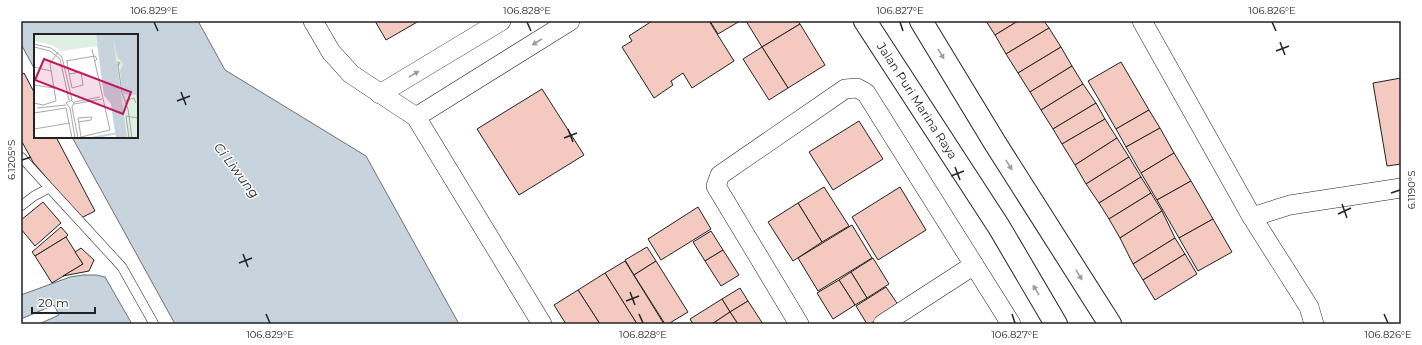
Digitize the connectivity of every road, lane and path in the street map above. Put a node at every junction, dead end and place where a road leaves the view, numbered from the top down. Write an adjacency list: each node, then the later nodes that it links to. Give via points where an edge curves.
1 (313, 21): 7 (street, via 331,52 351,74)
2 (501, 21): 7 (street, one-way to 2)
3 (570, 21): 8 (street, one-way to 8)
4 (865, 21): 21 (street, Jalan Puri Marina Raya, one-way to 4, via 999,227)
5 (921, 21): 22 (street, one-way to 22)
6 (1142, 21): 13 (street)
7 (380, 94): 8 (street)
8 (416, 117): 17 (street)
9 (21, 157): 10 (lane)
10 (48, 188): 12 (lane); 16 (lane, via 122,267)
11 (1401, 188): 13 (street, via 1290,205)
12 (21, 206)
13 (1252, 216): 15 (street)
14 (974, 265): 18 (street, via 866,93 857,88 845,89 720,175 716,186); 19 (street); 20 (street)
15 (1308, 318)
16 (154, 324)
17 (542, 324)
18 (800, 324)
19 (883, 324)
20 (1011, 324)
21 (1056, 324)
22 (1110, 324)

